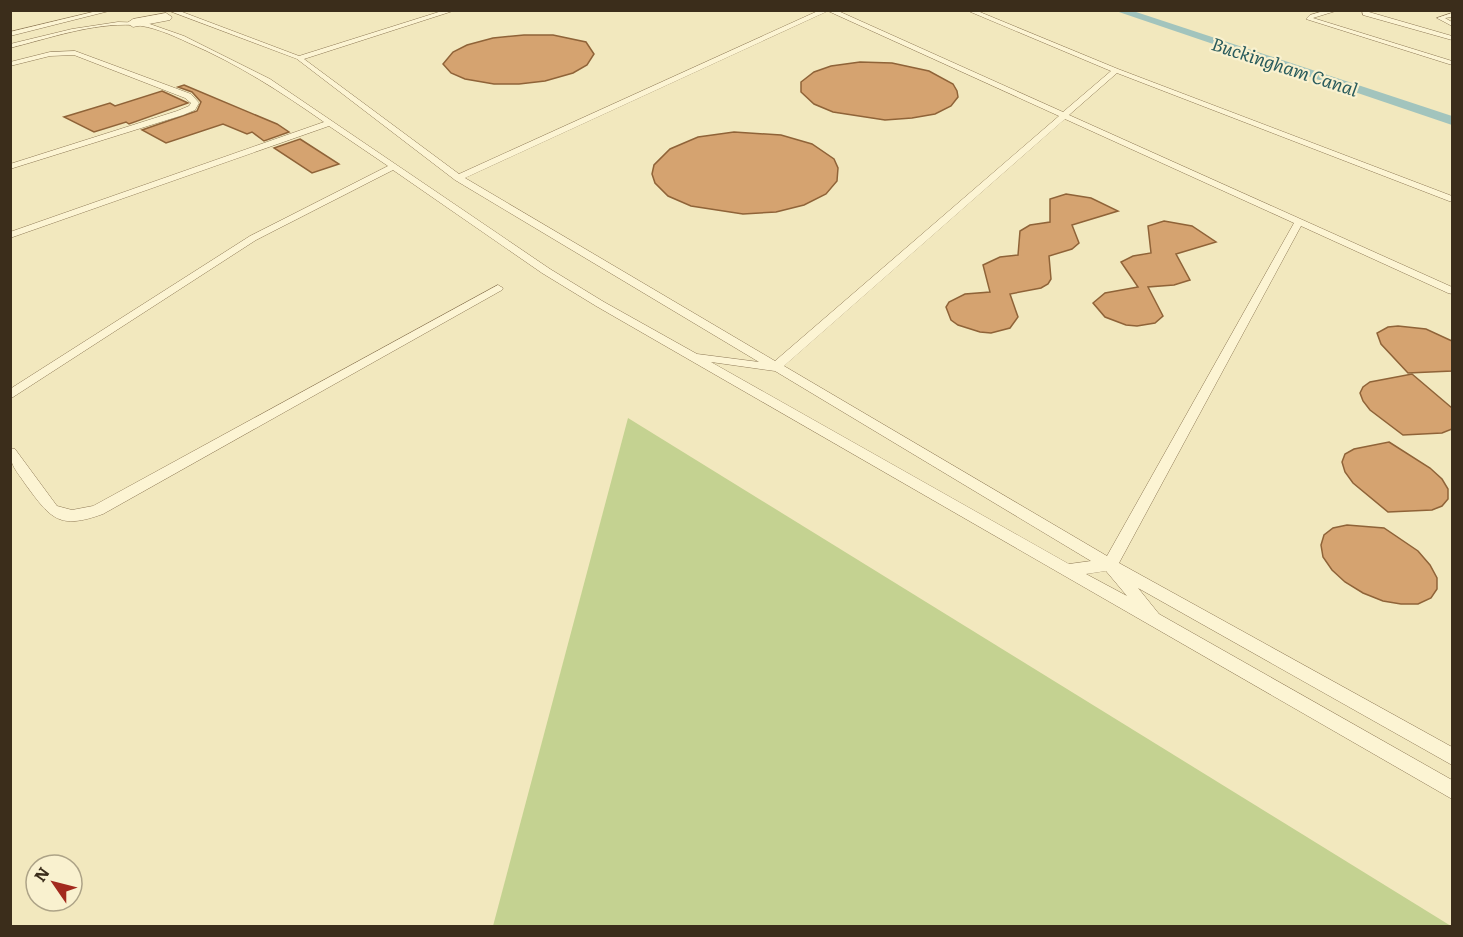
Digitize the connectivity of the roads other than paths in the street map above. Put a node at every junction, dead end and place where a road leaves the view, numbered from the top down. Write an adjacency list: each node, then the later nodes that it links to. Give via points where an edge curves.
1 (110, 10): 13 (lane)
2 (453, 10): 19 (lane)
3 (828, 10): 23 (lane); 27 (lane)
4 (969, 10): 22 (lane)
5 (1336, 10): 17 (lane, via 1309,19)
6 (1356, 11): 7 (lane)
7 (1365, 12): 12 (lane)
8 (168, 14): 10 (street); 19 (lane)
9 (1452, 15): 11 (lane, via 1440,20)
10 (133, 23): 18 (lane); 24 (lane, via 162,29 243,66)
11 (1452, 24)
12 (1432, 32): 14 (lane); 15 (lane)
13 (10, 34)
14 (1421, 35)
15 (1452, 38)
16 (1400, 41): 17 (lane)
17 (1389, 44): 20 (lane)
18 (10, 46)
19 (299, 58): 27 (lane)
20 (1452, 63)
21 (10, 64): 25 (lane, via 50,54 75,53 188,96 195,103 192,108 162,119)
22 (1116, 70): 23 (lane); 28 (lane)
23 (1062, 115): 29 (lane); 34 (lane)
24 (329, 123): 26 (lane); 30 (lane)
25 (10, 166)
26 (393, 167): 33 (lane, via 546,271); 35 (lane, via 252,238)
27 (458, 178): 34 (lane)
28 (1452, 199)
29 (1299, 222): 32 (lane); 37 (lane)
30 (10, 235)
31 (498, 288): 36 (lane, via 105,507 79,517 52,510)
32 (1452, 291)
33 (692, 356): 34 (lane); 38 (lane)
34 (774, 368): 37 (lane)
35 (10, 395)
36 (10, 452)
37 (1110, 565): 38 (lane); 39 (lane); 40 (lane)
38 (1066, 570): 39 (lane)
39 (1157, 622): 41 (lane)
40 (1452, 756)
41 (1452, 790)

